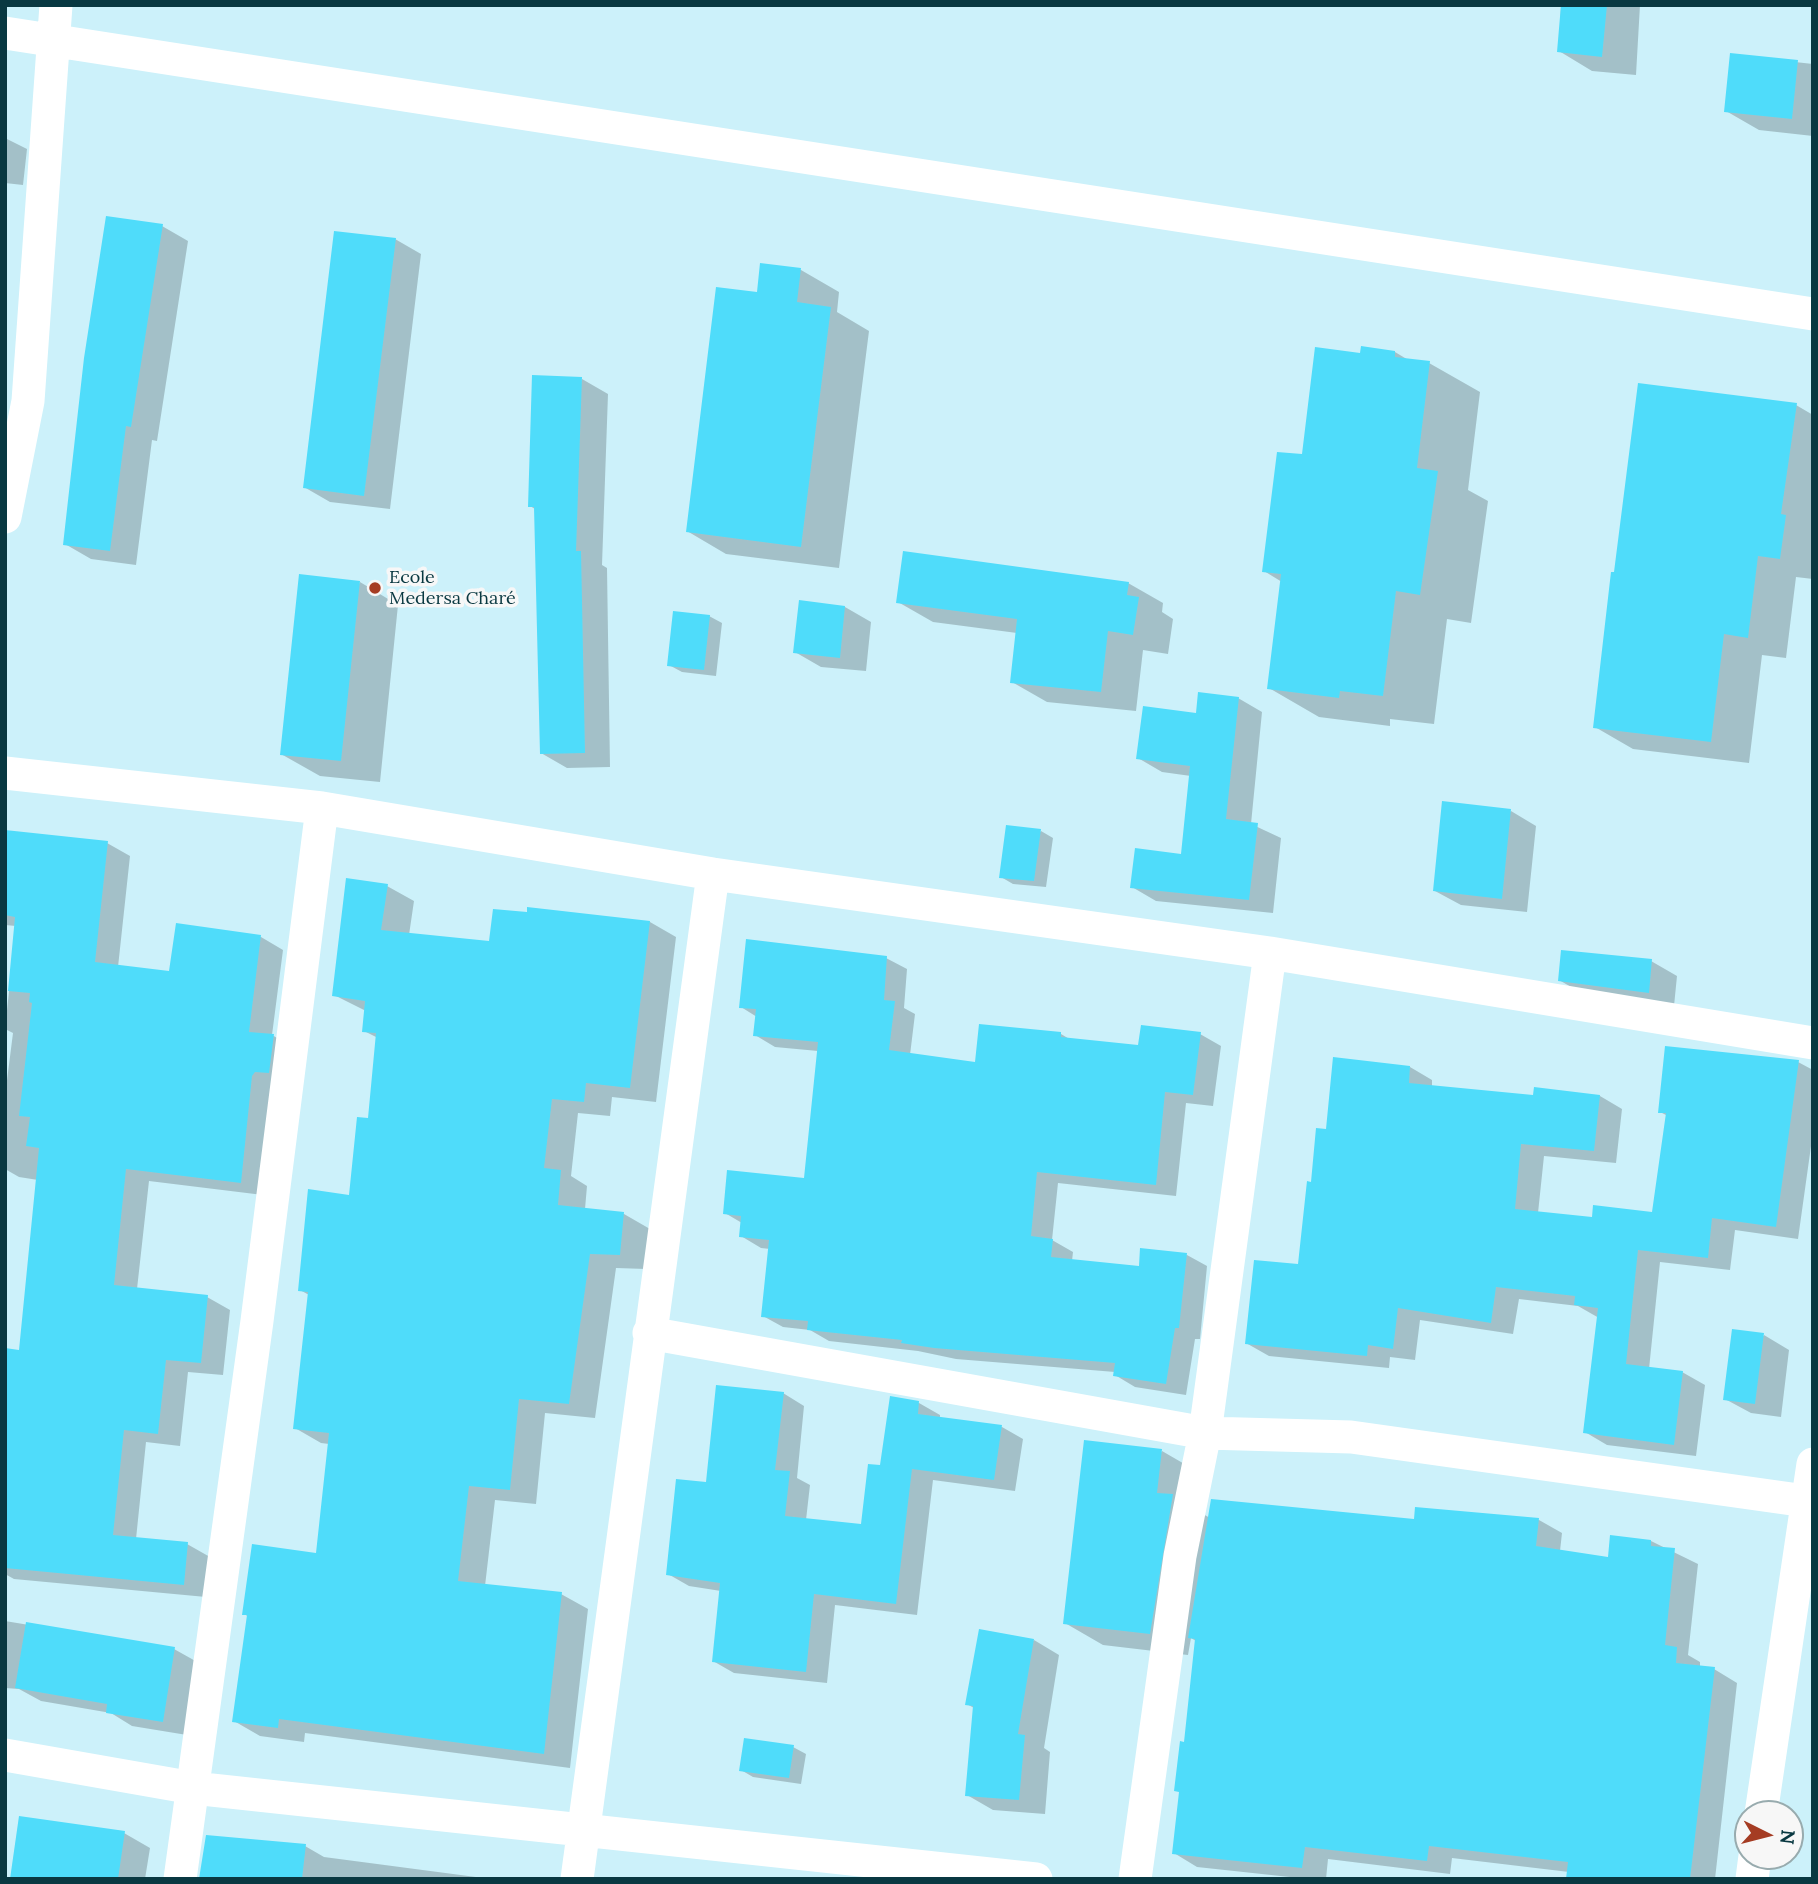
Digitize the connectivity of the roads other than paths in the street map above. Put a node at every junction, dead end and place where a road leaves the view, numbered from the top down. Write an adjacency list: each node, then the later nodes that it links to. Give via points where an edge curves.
1 (56, 5): 3 (street)
2 (5, 33): 3 (street)
3 (54, 41): 4 (street); 5 (street, via 28,401)
4 (1813, 314)
5 (5, 517)
6 (5, 773): 7 (street)
7 (322, 808): 8 (street); 16 (street)
8 (713, 874): 9 (street); 11 (street)
9 (1270, 953): 10 (street); 12 (street)
10 (1813, 1043)
11 (649, 1333): 12 (street); 18 (street)
12 (1205, 1433): 14 (street, via 1351,1437); 22 (street, via 1180,1556)
13 (1813, 1464): 14 (street)
14 (1810, 1502): 17 (street)
15 (5, 1755): 16 (street)
16 (192, 1787): 18 (street); 19 (street)
17 (1764, 1800)
18 (584, 1830): 20 (street); 21 (street)
19 (180, 1879)
20 (577, 1879)
21 (1036, 1879)
22 (1135, 1879)

